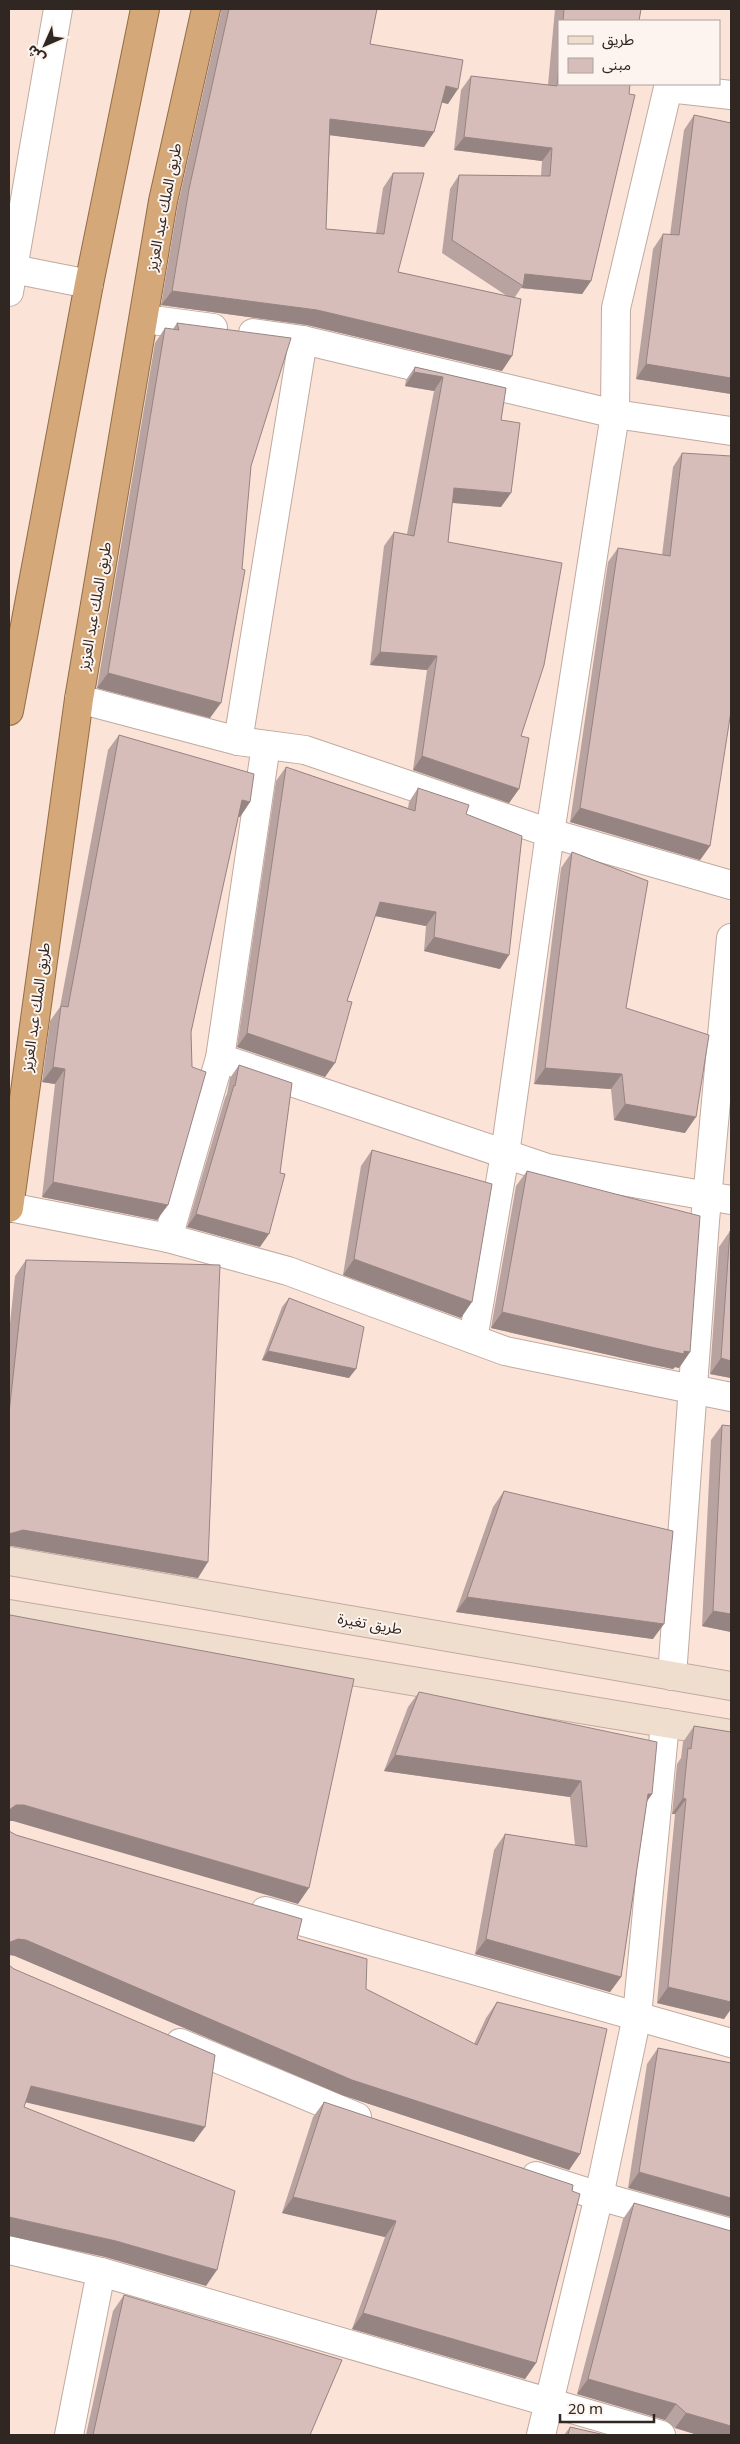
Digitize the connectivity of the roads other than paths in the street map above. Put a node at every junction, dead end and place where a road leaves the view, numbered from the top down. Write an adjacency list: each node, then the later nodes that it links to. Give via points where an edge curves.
1 (58, 9): 5 (street)
2 (145, 9): 6 (highway)
3 (206, 9): 7 (highway, طريق الملك عبد العزيز, via 163,200)
4 (731, 95): 9 (street, via 668,88 616,308)
5 (11, 280): 6 (street)
6 (90, 284): 12 (highway)
7 (145, 319): 8 (street); 11 (highway, طريق الملك عبد العزيز)
8 (303, 340): 9 (street); 13 (street)
9 (615, 414): 10 (street); 15 (street)
10 (731, 431)
11 (79, 699): 13 (street); 21 (highway, طريق الملك عبد العزيز)
12 (9, 711)
13 (238, 742): 14 (street)
14 (266, 745): 15 (street, via 305,750); 18 (street)
15 (550, 833): 16 (street); 19 (street)
16 (731, 885)
17 (731, 938): 20 (street)
18 (220, 1058): 19 (street); 22 (street)
19 (505, 1154): 20 (street, via 547,1168); 23 (street)
20 (719, 1199): 24 (street)
21 (9, 1207): 22 (street)
22 (168, 1238): 23 (street, via 288,1271)
23 (474, 1339): 24 (street, via 505,1351)
24 (693, 1390): 25 (street); 28 (street)
25 (731, 1397)
26 (9, 1561): 28 (main road, طريق تغيرة)
27 (9, 1614): 30 (main road)
28 (672, 1676): 29 (main road, طريق تغيرة)
29 (731, 1686)
30 (665, 1723): 31 (main road); 33 (street)
31 (731, 1734)
32 (237, 1902): 33 (street)
33 (637, 2016): 35 (street); 38 (street)
34 (154, 2032): 36 (street, via 336,2110)
35 (731, 2043)
36 (383, 2125)
37 (514, 2169): 38 (street)
38 (599, 2196): 39 (street); 42 (street)
39 (731, 2233)
40 (9, 2250): 41 (street)
41 (101, 2272): 42 (street); 43 (street)
42 (549, 2401): 44 (street); 45 (street)
43 (69, 2435)
44 (540, 2435)
45 (661, 2435)

